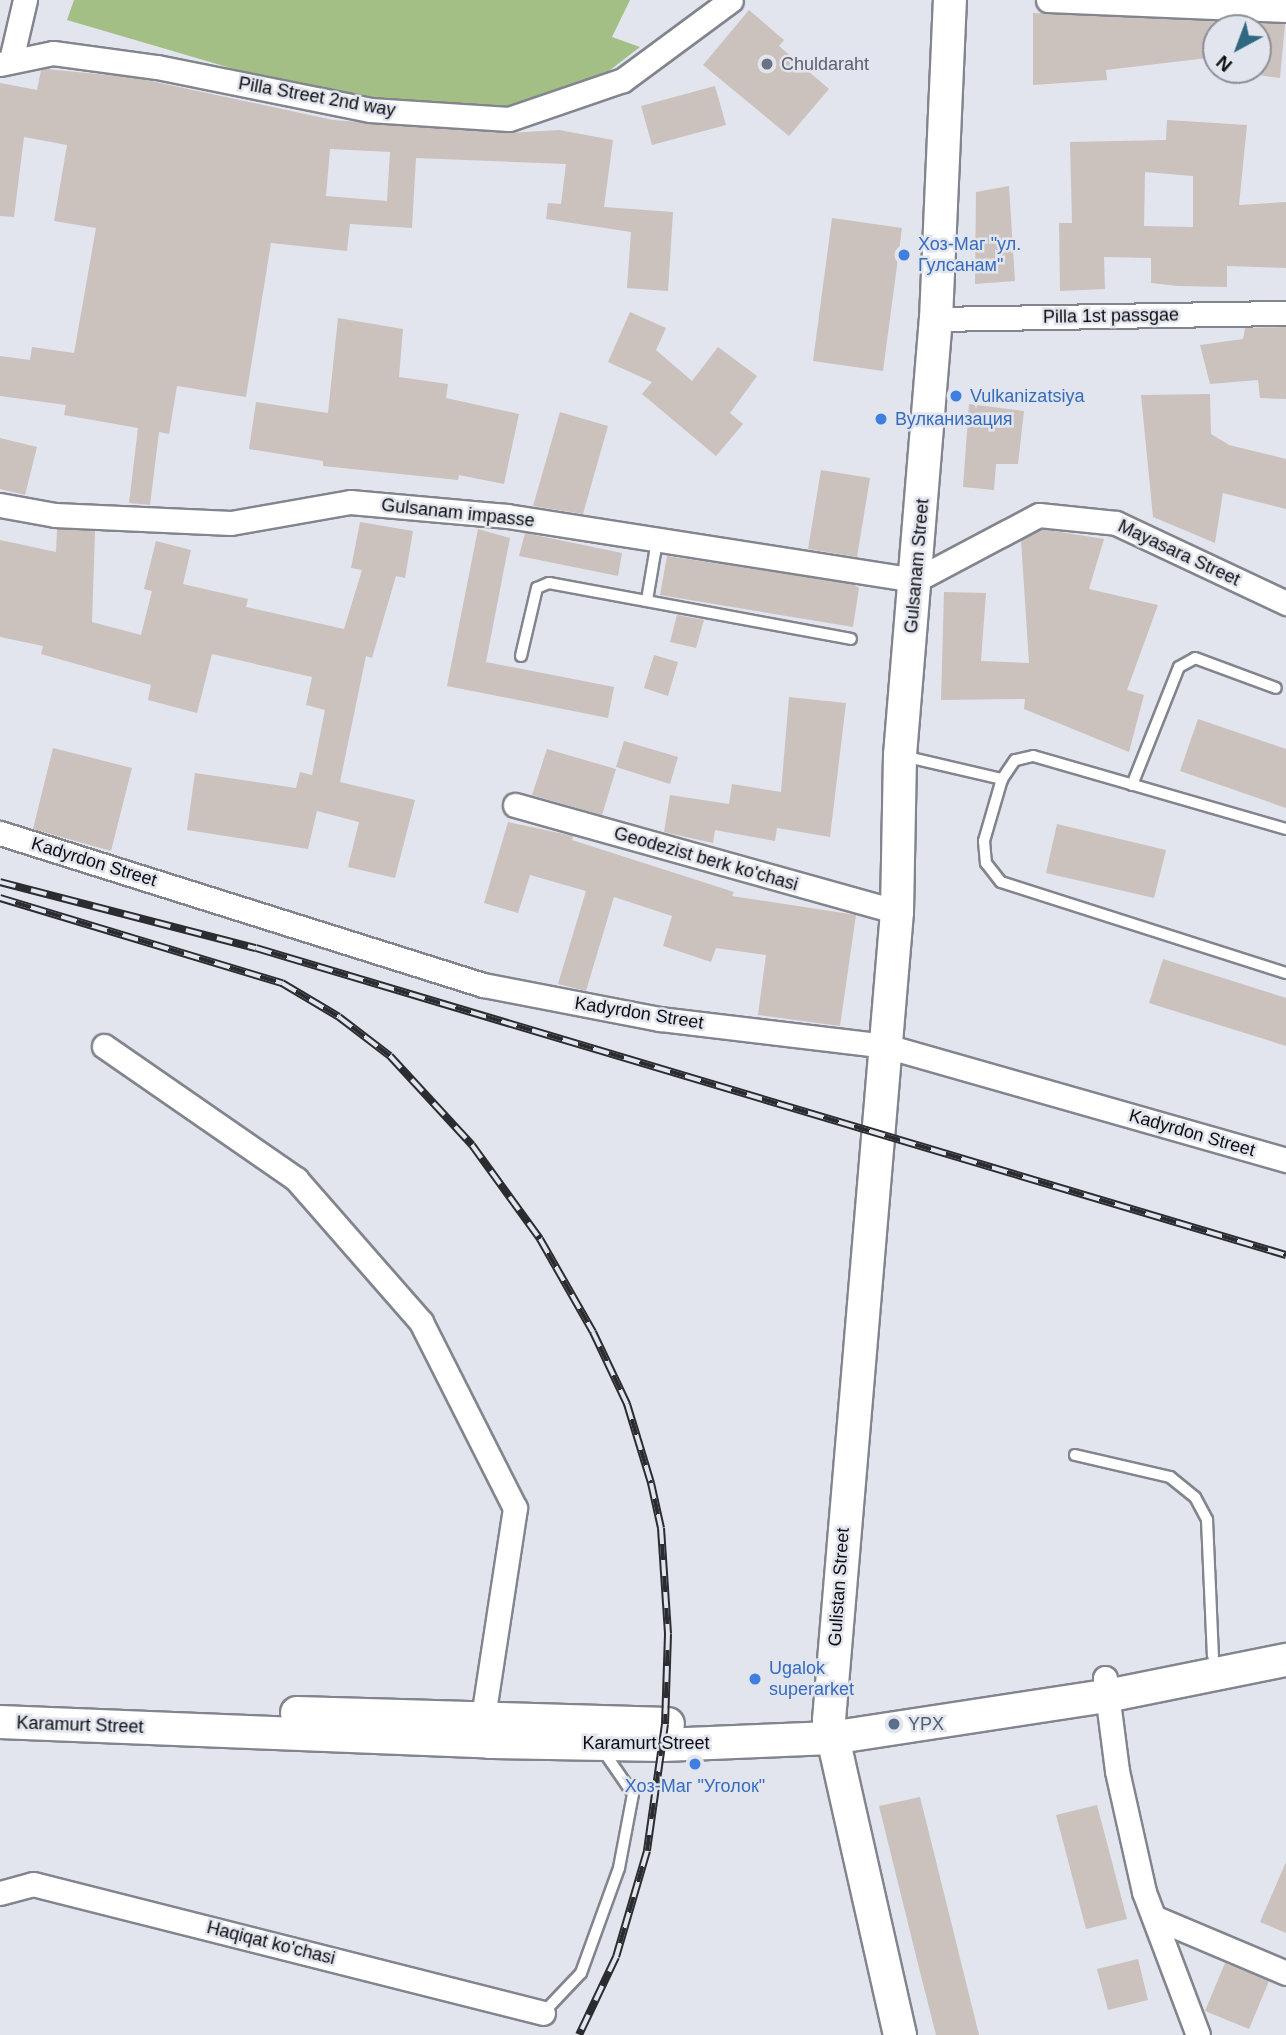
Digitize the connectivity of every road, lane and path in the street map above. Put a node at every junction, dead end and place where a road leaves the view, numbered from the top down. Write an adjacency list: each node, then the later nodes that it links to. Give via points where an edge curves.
1 (25, 0): 6 (street)
2 (731, 0): 6 (street, Pilla Street 2nd way, via 623,80 509,119 370,110 158,66 53,53)
3 (950, 0): 8 (main road, Gulsanam Street)
4 (1048, 0): 5 (street)
5 (1286, 10)
6 (6, 62)
7 (1286, 313): 8 (street, Pilla 1st passgae)
8 (936, 319): 11 (main road, Gulsanam Street)
9 (0, 505): 10 (street, Gulsanam impasse, via 55,515 231,523 350,502 507,516)
10 (657, 541): 11 (street, Gulsanam impasse); 12 (lane)
11 (916, 580): 13 (street, Mayasara Street, via 1039,515 1116,523); 17 (main road, Gulsanam Street)
12 (647, 600): 14 (lane); 15 (lane, via 540,583)
13 (1286, 603)
14 (851, 639)
15 (522, 656)
16 (1276, 688): 19 (lane, via 1195,658 1179,667)
17 (900, 755): 18 (lane); 23 (main road, Gulsanam Street)
18 (1002, 779): 19 (lane, via 1015,760 1033,756); 24 (lane, via 984,841 986,863 1001,883)
19 (1132, 785): 21 (lane)
20 (515, 805): 23 (street, Geodezist berk ko'chasi)
21 (1286, 829)
22 (0, 832): 26 (street, Kadyrdon Street, via 483,985 660,1019)
23 (897, 912): 26 (main road, Gulsanam Street)
24 (1286, 973)
25 (104, 1046): 35 (street, via 296,1179 421,1322 515,1508)
26 (886, 1046): 27 (main road, Gulsanam Street); 28 (street, Kadyrdon Street)
27 (875, 1131): 37 (main road, Gulistan Street)
28 (1286, 1160)
29 (1075, 1455): 31 (lane, via 1170,1477 1195,1497 1207,1520)
30 (1286, 1643): 31 (main road, Karamurt Street)
31 (1213, 1656): 33 (main road, Karamurt Street)
32 (1286, 1660): 33 (main road, Karamurt Street)
33 (1106, 1687): 37 (main road, Karamurt Street); 40 (street, via 1117,1771 1144,1892)
34 (0, 1705): 35 (main road, Karamurt Street)
35 (483, 1717): 37 (main road, Karamurt Street)
36 (0, 1722): 38 (main road, Karamurt Street)
37 (830, 1729): 38 (main road, Karamurt Street); 43 (main road, Gulistan Street)
38 (598, 1744): 42 (lane, via 633,1794 619,1868 581,1973)
39 (0, 1893): 42 (street, Haqiqat ko'chasi, via 33,1884)
40 (1156, 1918): 41 (street); 44 (street)
41 (1286, 1973)
42 (543, 2013)
43 (900, 2035)
44 (1198, 2035)

